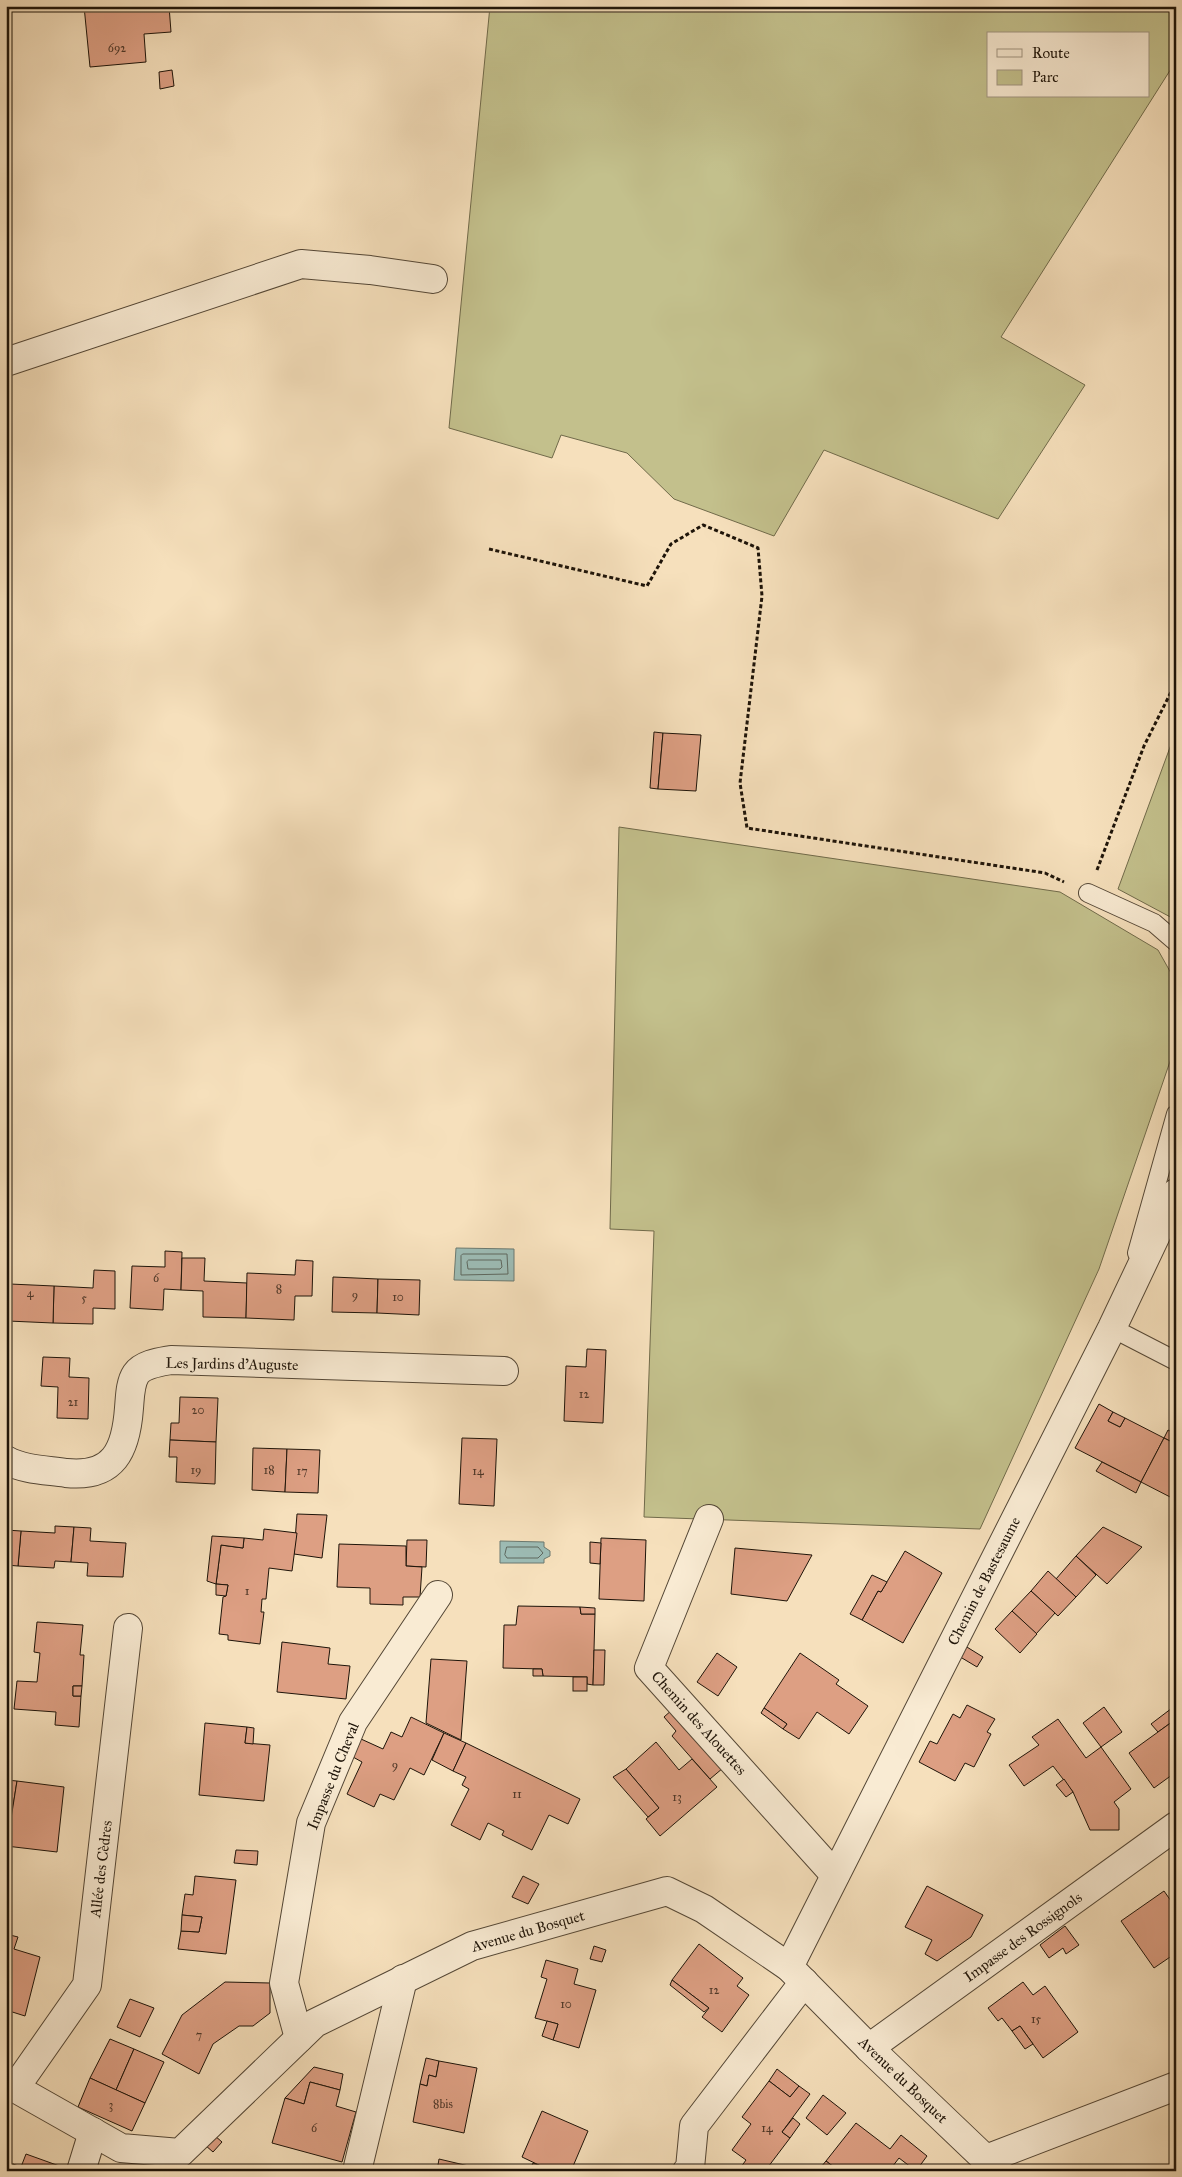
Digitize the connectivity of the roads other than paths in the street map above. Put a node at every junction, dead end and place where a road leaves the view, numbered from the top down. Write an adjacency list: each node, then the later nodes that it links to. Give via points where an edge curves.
1 (433, 279): 2 (street, via 301,264)
2 (6, 362)
3 (1088, 893): 4 (lane, via 1154,923)
4 (1176, 942)
5 (1176, 1114): 7 (lane)
6 (1176, 1193): 7 (street, Chemin de Bastesaume)
7 (1124, 1303): 8 (street, Chemin de Bastesaume)
8 (1112, 1328): 9 (lane); 16 (street, Chemin de Bastesaume)
9 (1176, 1361)
10 (504, 1371): 11 (street, Les Jardins d'Auguste, via 171,1360 149,1365 136,1373 124,1445 102,1469 76,1474 34,1469)
11 (6, 1460)
12 (709, 1519): 16 (street, Chemin des Alouettes, via 649,1668)
13 (438, 1595): 19 (street, Impasse du Cheval, via 353,1722 311,1823 284,1983)
14 (128, 1628): 21 (street, Allée des Cèdres, via 87,1985)
15 (1176, 1826): 20 (street, Impasse des Rossignols)
16 (836, 1875): 17 (street, Chemin de Bastesaume)
17 (796, 1974): 18 (street, Avenue du Bosquet, via 704,1909 666,1891 472,1946); 20 (street, Avenue du Bosquet); 27 (street, Chemin de Bastesaume, via 694,2126 690,2168)
18 (403, 1980): 19 (street, Avenue du Bosquet, via 315,2023); 26 (street)
19 (299, 2038): 23 (street, Avenue du Bosquet, via 180,2153 121,2148)
20 (869, 2048): 24 (street, Avenue du Bosquet)
21 (10, 2086): 23 (street, Avenue du Bosquet)
22 (1176, 2086): 24 (street)
23 (93, 2132): 25 (street)
24 (992, 2165)
25 (82, 2171)
26 (357, 2171)
27 (687, 2171)

